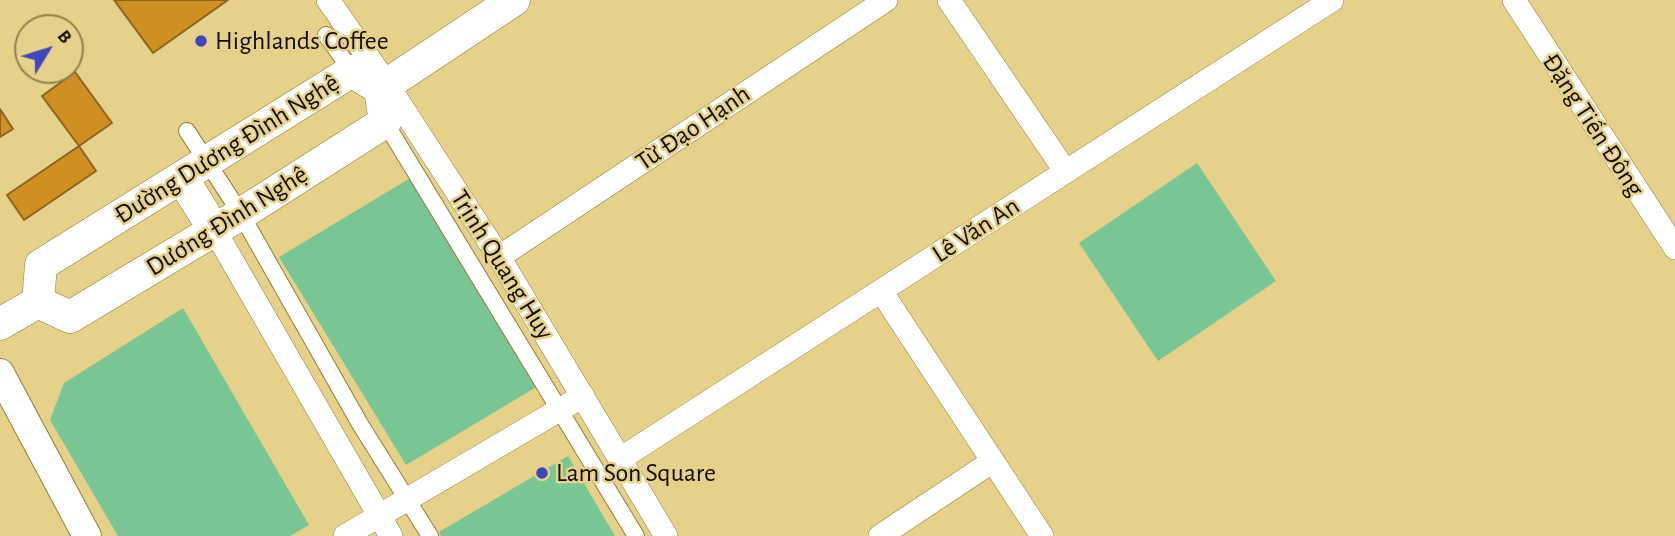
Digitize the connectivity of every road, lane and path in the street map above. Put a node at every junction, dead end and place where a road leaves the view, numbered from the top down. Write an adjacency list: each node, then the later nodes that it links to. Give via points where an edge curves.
1 (328, 0): 9 (street, Trịnh Quang Huy)
2 (514, 0): 9 (main road)
3 (886, 0): 18 (street, Từ Đạo Hạnh)
4 (949, 0): 13 (street)
5 (1332, 0): 13 (street, Lê Văn An)
6 (1514, 0): 17 (street, Đặng Tiến Đông)
7 (326, 35): 8 (street)
8 (352, 71): 9 (main road, Đường Dương Đình Nghệ); 10 (street); 12 (main road, Đường Dương Đình Nghệ)
9 (384, 86): 10 (main road); 18 (street, Trịnh Quang Huy)
10 (385, 122): 15 (main road, Dương Đình Nghệ); 24 (street)
11 (187, 131): 12 (street)
12 (209, 161): 14 (main road, Đường Dương Đình Nghệ); 15 (street)
13 (1066, 172): 19 (street, Lê Văn An)
14 (182, 178): 16 (main road); 20 (main road, Đường Dương Đình Nghệ, via 41,265)
15 (242, 214): 16 (main road, Dương Đình Nghệ); 27 (street, via 360,424)
16 (215, 230): 20 (main road, Dương Đình Nghệ, via 70,317); 28 (street)
17 (1675, 248)
18 (499, 257): 23 (street, Trịnh Quang Huy)
19 (881, 292): 25 (street, Lê Văn An); 26 (street)
20 (38, 302): 21 (main road)
21 (0, 324)
22 (0, 373): 29 (street)
23 (583, 396): 24 (street); 25 (street, Trịnh Quang Huy)
24 (560, 409): 27 (street); 33 (street)
25 (620, 459): 34 (street, Trịnh Quang Huy)
26 (993, 461): 35 (street); 36 (street)
27 (408, 499): 28 (street); 32 (street)
28 (380, 516): 30 (street); 31 (street)
29 (87, 536)
30 (345, 536)
31 (391, 536)
32 (430, 536)
33 (636, 536)
34 (666, 536)
35 (880, 536)
36 (1042, 536)

